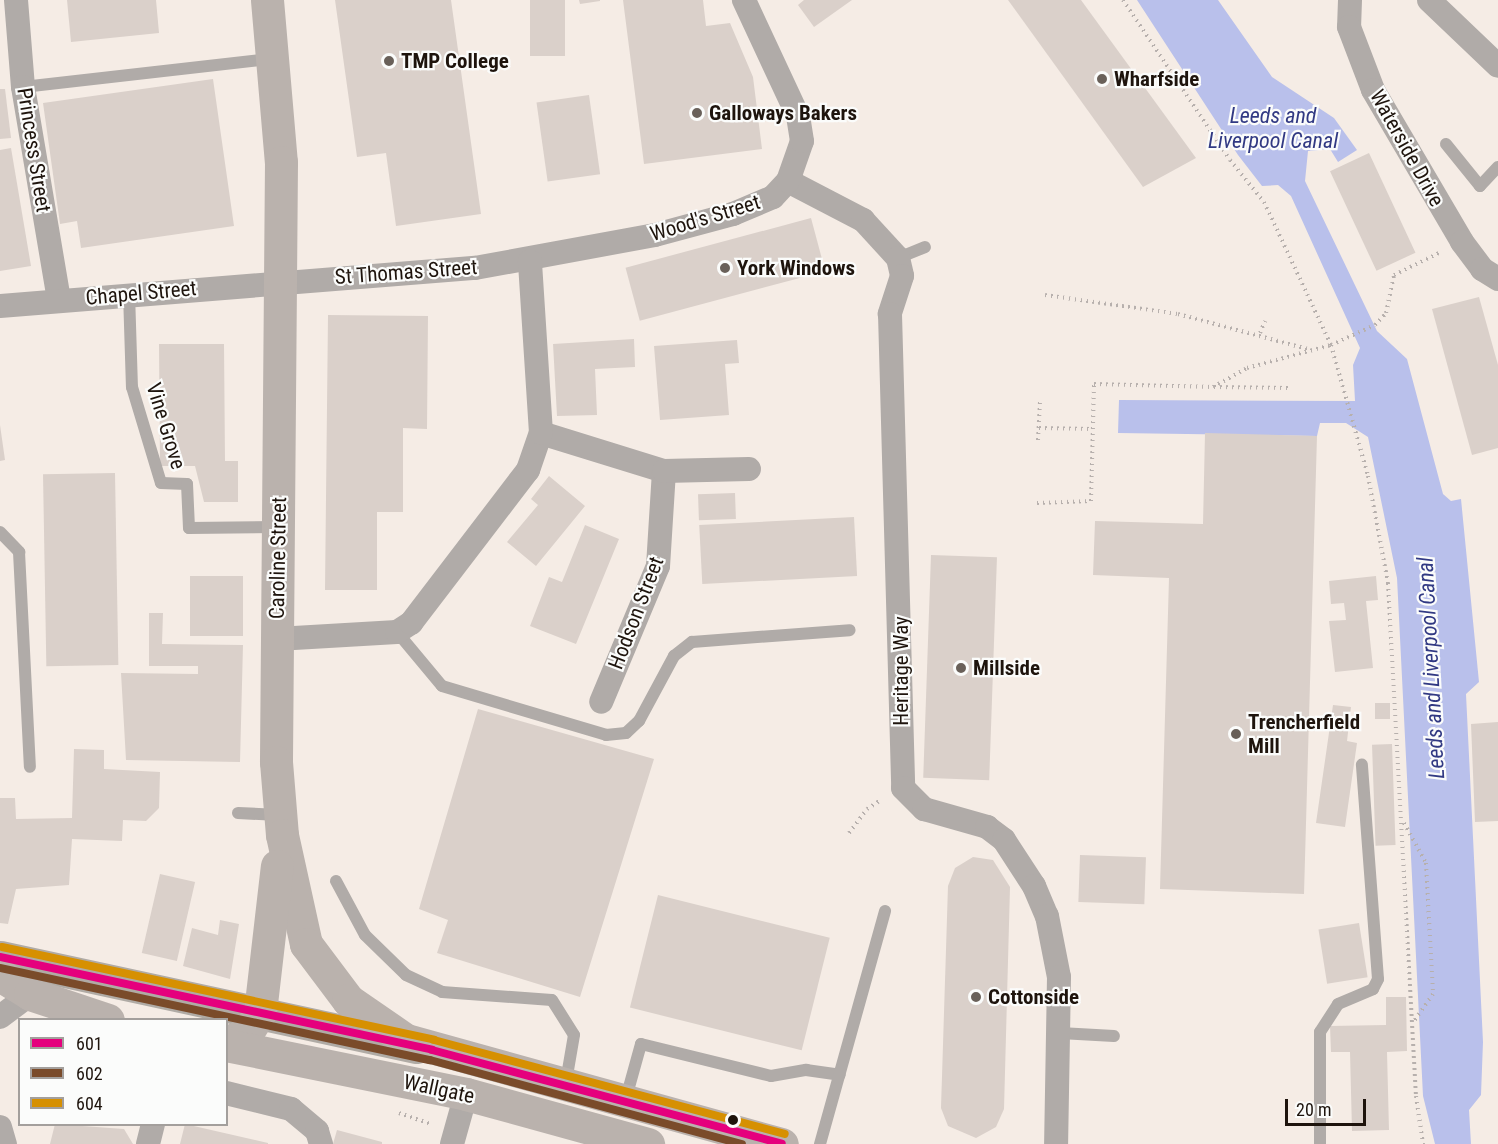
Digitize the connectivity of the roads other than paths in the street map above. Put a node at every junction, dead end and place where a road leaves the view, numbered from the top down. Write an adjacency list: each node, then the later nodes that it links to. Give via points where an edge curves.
1 (16, 0): 8 (street, Princess Street)
2 (267, 0): 6 (highway, Caroline Street)
3 (744, 0): 11 (street, via 798,116 802,141)
4 (1350, 0): 15 (street, Waterside Drive, via 1349,27 1373,90 1462,242 1482,269)
5 (1429, 0): 7 (street)
6 (274, 58): 8 (lane); 16 (highway, Caroline Street)
7 (1498, 66)
8 (23, 87): 18 (street, Princess Street)
9 (1446, 144): 10 (lane, via 1480,186)
10 (1498, 168)
11 (789, 181): 13 (street, via 863,220); 14 (street, Wood's Street, via 773,197 733,214)
12 (925, 248): 13 (lane)
13 (898, 258): 41 (street, Heritage Way, via 902,276 890,314 903,788 924,809 987,826 1022,864 1047,916 1059,977)
14 (530, 261): 16 (street, St Thomas Street); 20 (street)
15 (1498, 279)
16 (281, 281): 17 (street, Chapel Street); 23 (highway, Caroline Street)
17 (129, 294): 18 (street, Chapel Street); 23 (lane, Vine Grove, via 132,387 161,483 187,484 189,528)
18 (59, 300): 19 (street, Chapel Street)
19 (0, 306)
20 (541, 433): 22 (street); 26 (street, via 528,470 411,623)
21 (749, 469): 22 (street)
22 (664, 471): 28 (street, Hodson Street, via 658,566)
23 (278, 527): 27 (highway, Caroline Street)
24 (0, 532): 30 (lane, via 19,552)
25 (850, 630): 26 (lane, via 692,642 674,656 639,721 626,733 606,735 442,686)
26 (397, 632): 27 (street)
27 (277, 639): 32 (highway, Caroline Street)
28 (601, 702)
29 (1362, 765): 61 (lane, via 1378,979 1373,988 1338,1004 1323,1024)
30 (30, 767)
31 (238, 813): 32 (lane)
32 (281, 825): 38 (highway); 45 (highway, Caroline Street, via 296,912 324,974 383,1029)
33 (336, 880): 47 (lane, via 365,935 406,975 442,992 552,1000 574,1035)
34 (885, 911): 46 (lane)
35 (0, 957): 38 (street, Wallgate)
36 (0, 975): 37 (highway)
37 (30, 994): 39 (street); 40 (highway)
38 (260, 1012): 43 (highway, via 247,1033); 45 (street, Wallgate)
39 (0, 1017)
40 (102, 1018)
41 (1060, 1033): 42 (lane); 60 (street)
42 (1114, 1036)
43 (228, 1043)
44 (228, 1044): 49 (highway, Wallgate)
45 (432, 1050): 47 (highway, Wallgate)
46 (840, 1075): 50 (lane, via 806,1070 771,1076 641,1044); 59 (lane)
47 (566, 1083): 50 (highway, Wallgate)
48 (228, 1093): 55 (street, via 291,1109 317,1131)
49 (466, 1094): 56 (street); 57 (highway, Wallgate)
50 (626, 1099): 58 (highway, Wallgate)
51 (153, 1126): 54 (street)
52 (0, 1127): 53 (street)
53 (5, 1144)
54 (148, 1144)
55 (321, 1144)
56 (452, 1144)
57 (648, 1144)
58 (782, 1144)
59 (820, 1144)
60 (1056, 1144)
61 (1320, 1144)

